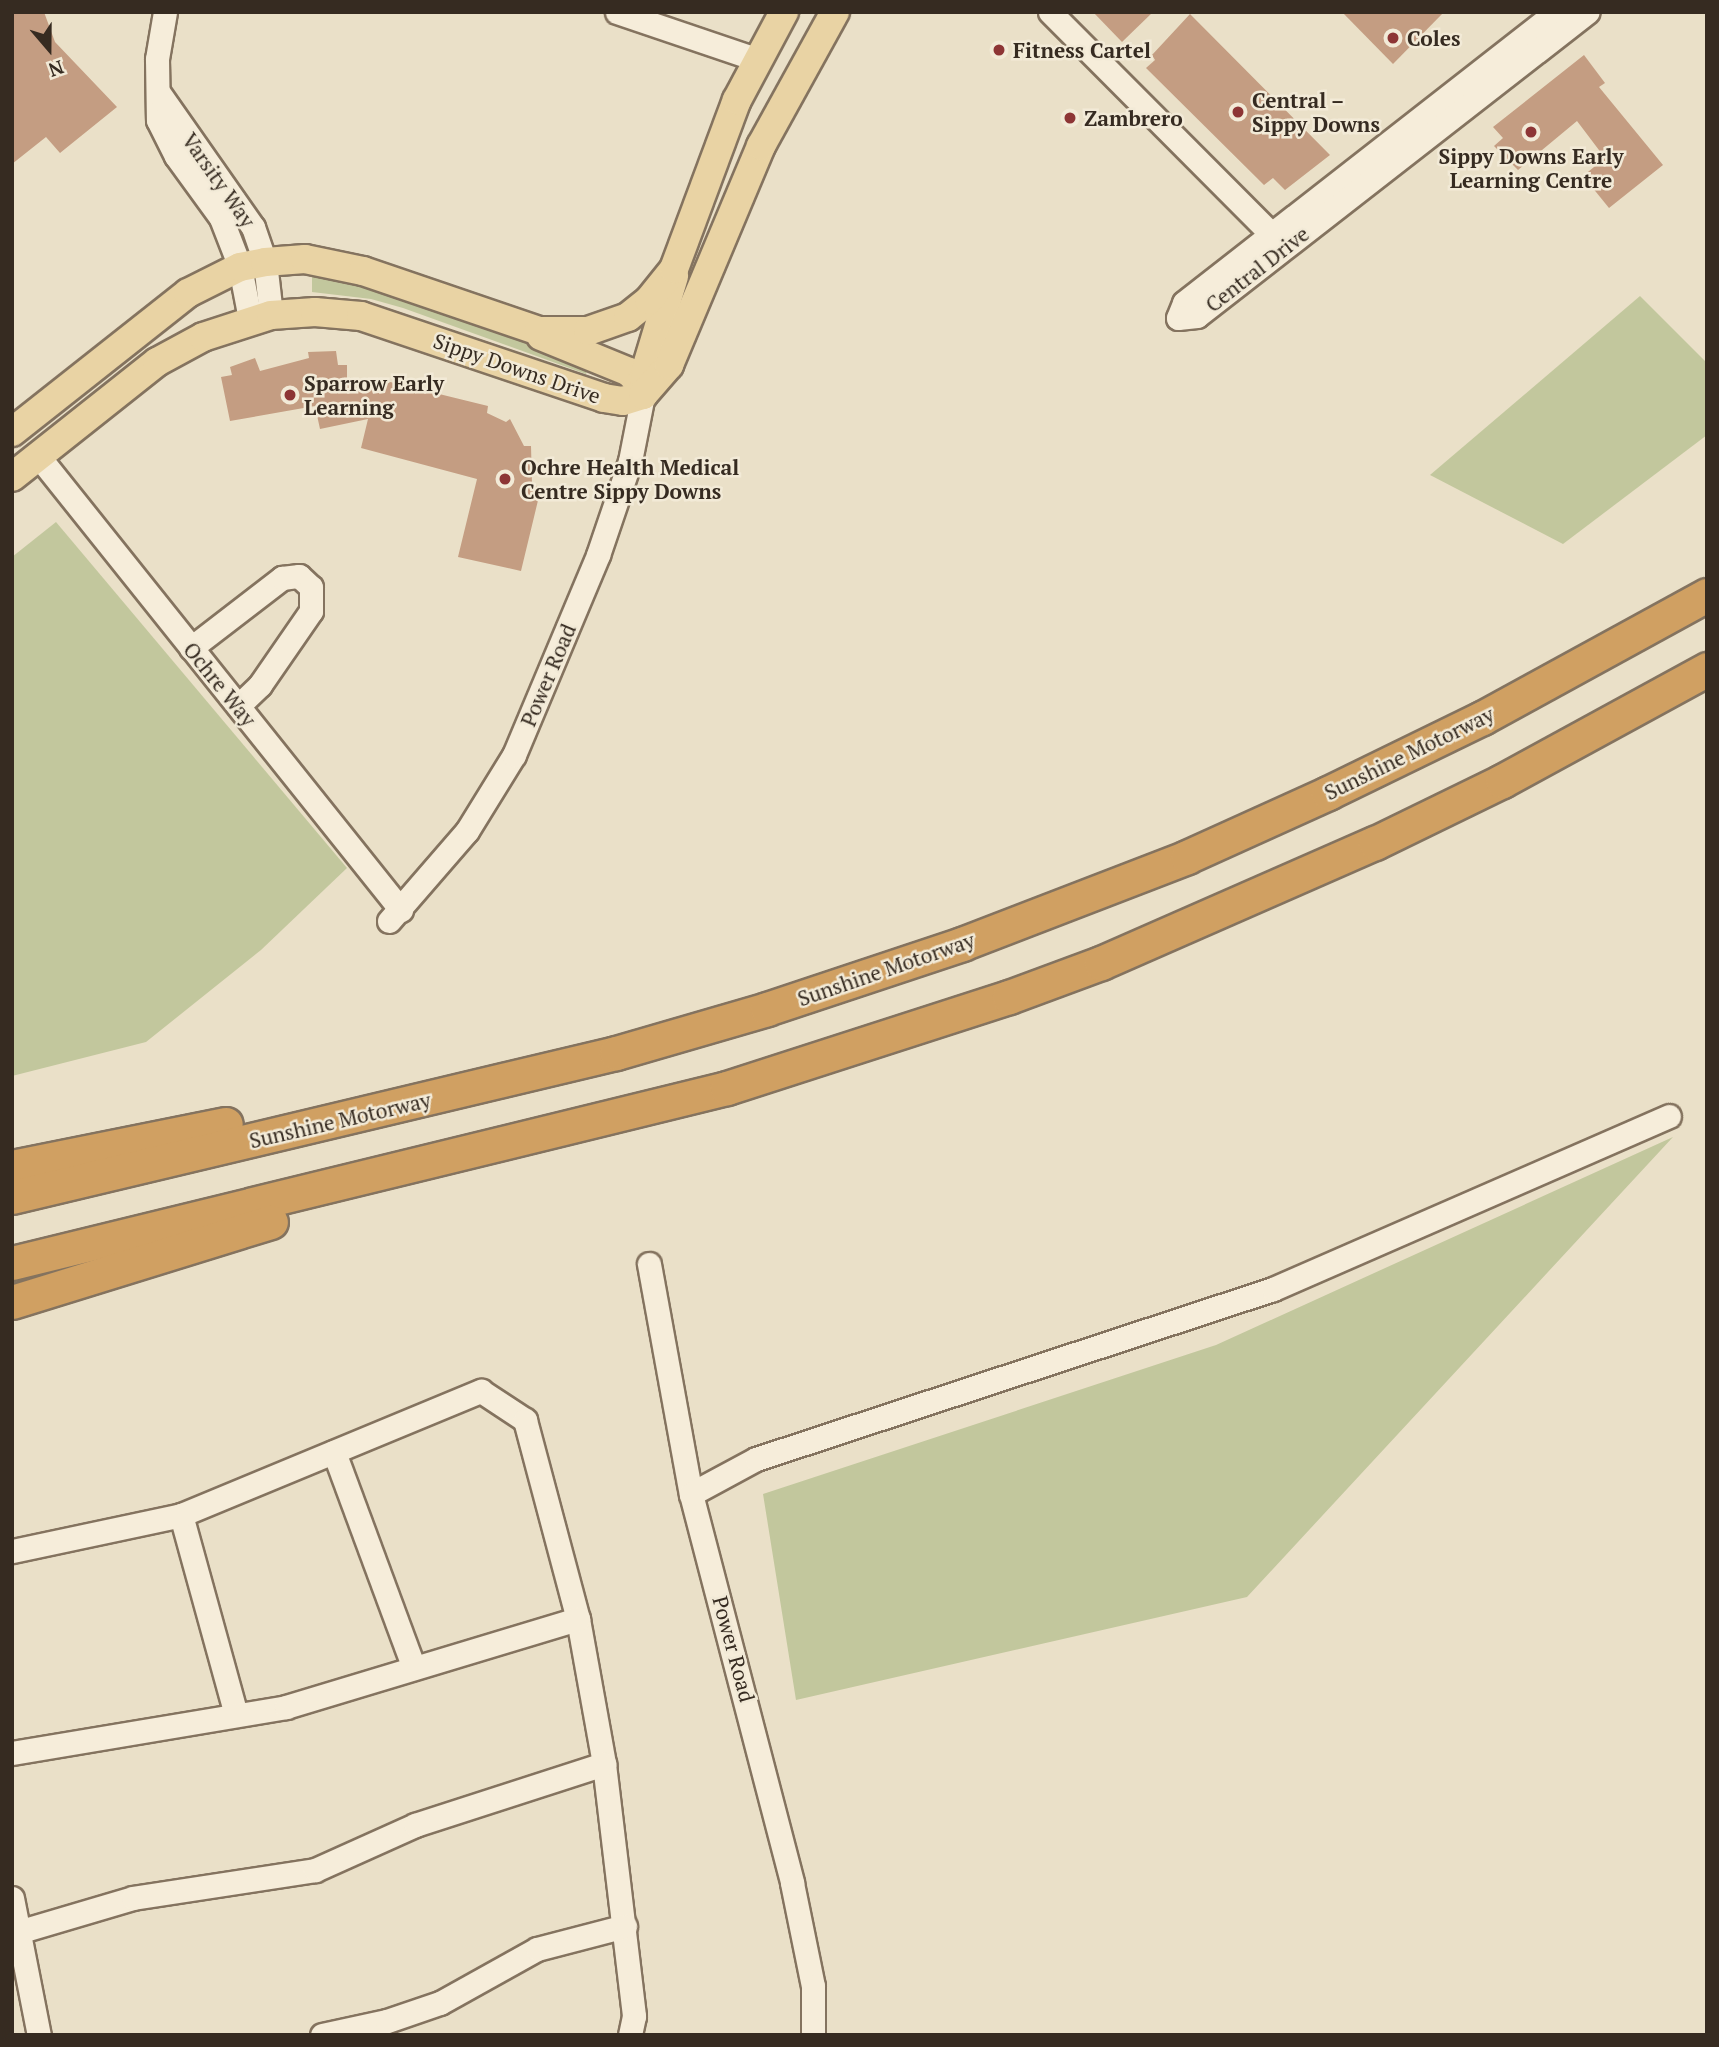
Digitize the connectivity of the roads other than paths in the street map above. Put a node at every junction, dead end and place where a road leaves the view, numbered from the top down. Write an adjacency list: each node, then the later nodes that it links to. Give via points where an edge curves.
1 (165, 12): 12 (street, Varsity Way, via 156,113 165,137)
2 (617, 12): 8 (street)
3 (784, 12): 9 (main road, Sippy Downs Drive)
4 (835, 12): 15 (main road, via 792,83 756,158 669,365)
5 (1050, 12): 10 (street)
6 (1556, 12): 10 (street, Central Drive)
7 (1588, 12): 10 (street, Central Drive)
8 (645, 17): 9 (street)
9 (757, 59): 11 (main road, Sippy Downs Drive, via 717,150)
10 (1279, 241)
11 (679, 258): 14 (main road, Sippy Downs Drive, via 649,300 618,322 578,332); 15 (main road, via 646,369)
12 (252, 265): 13 (street, Varsity Way); 14 (main road, Sippy Downs Drive, via 305,259 363,271); 16 (main road, Sippy Downs Drive, via 168,307)
13 (260, 317): 15 (main road, Sippy Downs Drive, via 322,312 361,316 604,398 623,401); 17 (main road, Sippy Downs Drive, via 203,337 157,362)
14 (524, 328): 15 (main road, via 629,372 640,383)
15 (643, 395): 23 (street, Power Road, via 633,452 598,555 535,710 474,821)
16 (12, 432)
17 (39, 457): 18 (main road, Sippy Downs Drive); 20 (street, Ochre Way)
18 (12, 477)
19 (1707, 595): 24 (highway, Sunshine Motorway, via 1482,718 1304,804 1086,898 767,1009)
20 (191, 648): 22 (street, Ochre Way); 22 (street, via 282,578 299,576 311,587 311,611 260,685)
21 (1707, 669): 27 (highway, via 1375,844 1101,962 873,1044 727,1088)
22 (239, 706): 23 (street, Ochre Way)
23 (395, 916)
24 (518, 1077): 26 (highway, via 492,1068); 28 (highway, Sunshine Motorway)
25 (1669, 1116): 33 (street, via 1273,1289 755,1459)
26 (12, 1167)
27 (329, 1187): 29 (highway); 31 (highway, via 292,1215)
28 (12, 1197)
29 (12, 1263)
30 (649, 1264): 33 (street, Power Road)
31 (12, 1302)
32 (334, 1452): 34 (street); 36 (street, via 481,1391 525,1420); 37 (street)
33 (691, 1494): 47 (street, Power Road, via 792,1883 814,1986)
34 (181, 1515): 35 (street); 38 (street)
35 (12, 1551)
36 (578, 1619): 37 (street); 40 (street)
37 (414, 1668): 38 (street, via 286,1707)
38 (236, 1715): 39 (street)
39 (12, 1754)
40 (604, 1764): 42 (street); 43 (street, via 415,1825 315,1870 132,1898)
41 (12, 1898): 43 (street)
42 (625, 1926): 45 (street, via 537,1949 440,2003 387,2021); 46 (street, via 634,2016)
43 (18, 1932): 44 (street)
44 (39, 2035)
45 (321, 2035)
46 (630, 2035)
47 (813, 2035)

